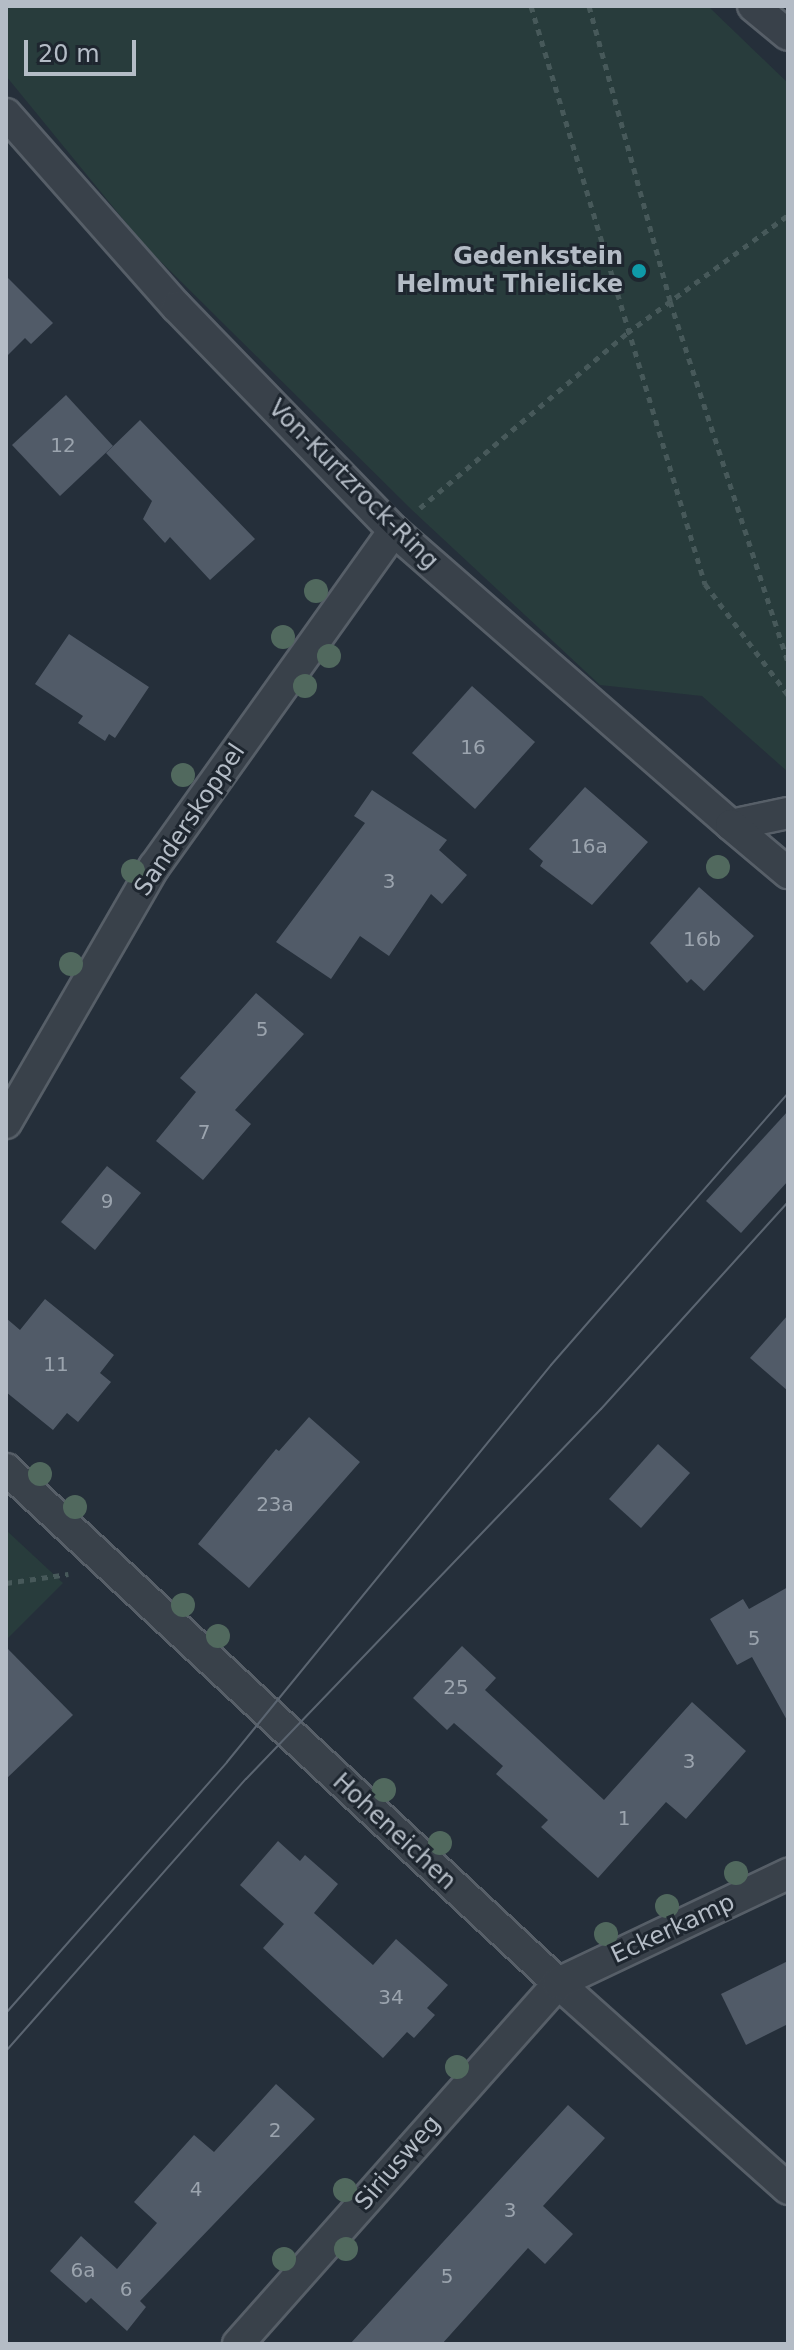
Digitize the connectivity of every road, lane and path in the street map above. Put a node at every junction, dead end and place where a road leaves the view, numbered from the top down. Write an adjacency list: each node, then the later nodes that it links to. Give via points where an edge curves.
1 (531, 6): 8 (path)
2 (589, 6): 7 (path)
3 (753, 6): 4 (street)
4 (788, 35)
5 (6, 114): 10 (street, Von-Kurtzrock-Ring, via 177,307)
6 (788, 215): 7 (path)
7 (670, 301): 8 (path); 11 (path)
8 (627, 333): 9 (path); 12 (path, via 705,584)
9 (441, 490)
10 (394, 531): 14 (street, Von-Kurtzrock-Ring); 16 (street, Sanderskoppel, via 154,867)
11 (788, 662)
12 (788, 695)
13 (788, 813): 14 (street)
14 (731, 825): 15 (street, Von-Kurtzrock-Ring)
15 (788, 873)
16 (6, 1123)
17 (6, 1469): 18 (street, Hoheneichen)
18 (113, 1567): 19 (path); 21 (street, Hoheneichen)
19 (6, 1583)
20 (788, 1874): 21 (street, Eckerkamp)
21 (558, 1983): 22 (street, Hoheneichen); 23 (street, Siriusweg)
22 (788, 2189)
23 (238, 2344)

